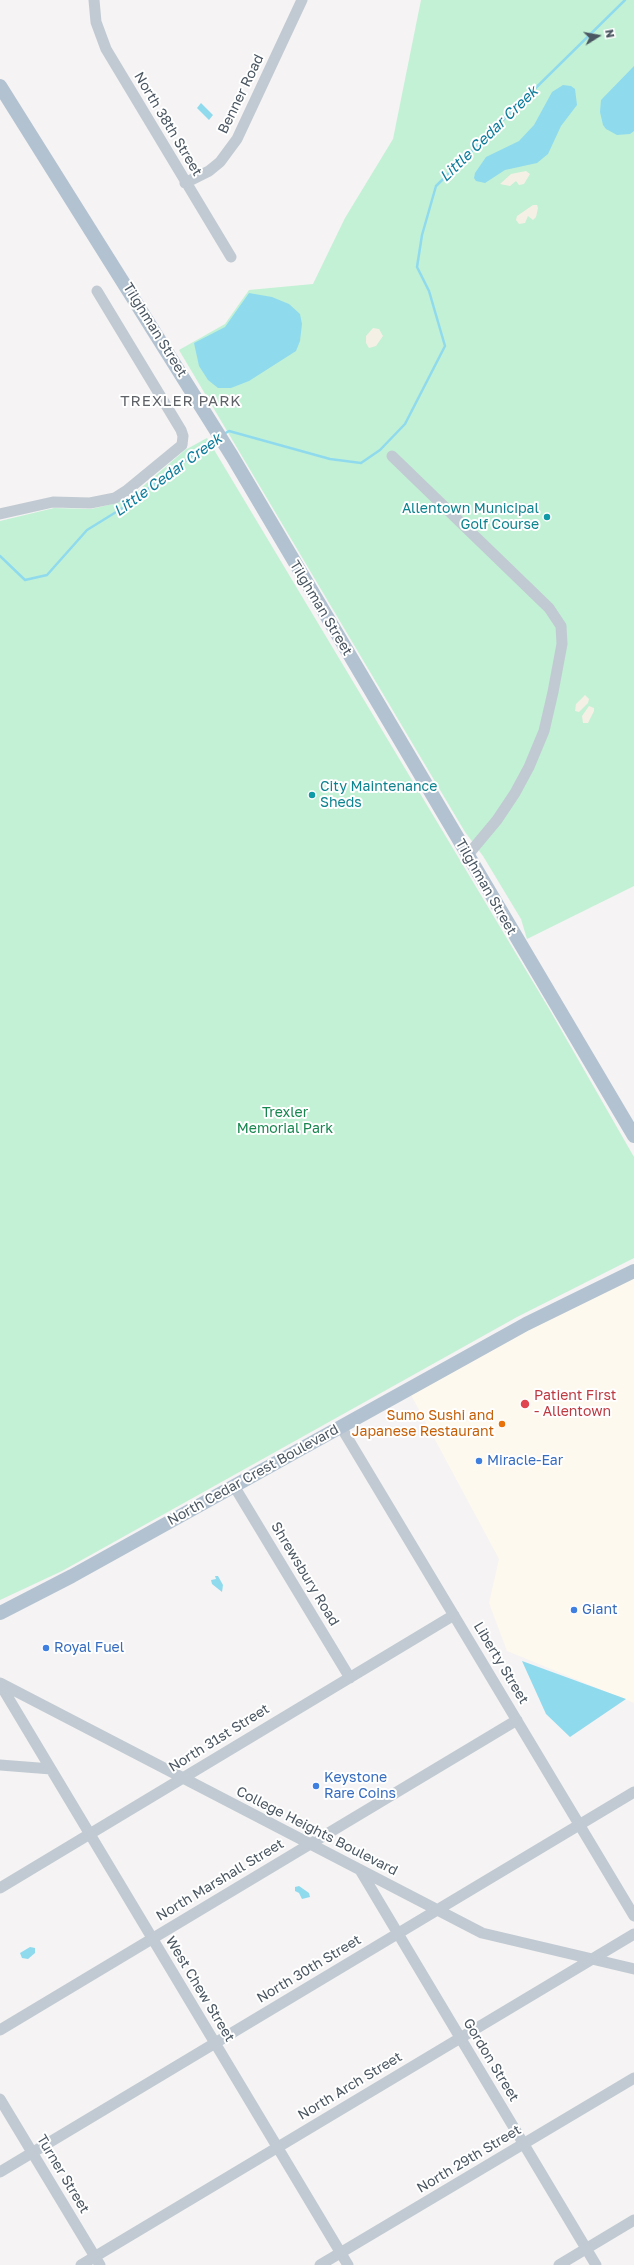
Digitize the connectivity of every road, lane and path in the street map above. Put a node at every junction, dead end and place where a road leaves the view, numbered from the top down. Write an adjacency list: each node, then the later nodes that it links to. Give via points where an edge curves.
1 (94, 0): 4 (street, North 38th Street, via 96,22 106,49)
2 (302, 0): 4 (street, Benner Road, via 237,139 209,171)
3 (0, 86): 9 (main road, Tilghman Street, via 232,456)
4 (185, 183): 5 (street, North 38th Street)
5 (231, 257)
6 (97, 291): 8 (street, via 181,430 183,440 180,447 115,498 90,503 45,503)
7 (392, 456): 9 (street, via 549,608 561,626 562,644 544,731 529,767 504,809)
8 (0, 514)
9 (467, 856): 10 (main road, Tilghman Street)
10 (634, 1136)
11 (634, 1270): 12 (main road, North Cedar Crest Boulevard, via 526,1324)
12 (341, 1427): 13 (main road, North Cedar Crest Boulevard); 15 (street, Liberty Street)
13 (234, 1486): 14 (main road, North Cedar Crest Boulevard, via 72,1576); 16 (street, Shrewsbury Road)
14 (0, 1612)
15 (454, 1615): 16 (street, North 31st Street); 19 (street, Liberty Street)
16 (350, 1678): 23 (street, North 31st Street)
17 (0, 1684): 18 (street, College Heights Boulevard); 20 (street, West Chew Street)
18 (29, 1698): 20 (street, West Chew Street, via 24,1710); 23 (street, College Heights Boulevard)
19 (517, 1720): 25 (street, Liberty Street); 27 (street, North Marshall Street)
20 (26, 1728): 22 (street, West Chew Street)
21 (0, 1765): 22 (street)
22 (51, 1769): 26 (street, West Chew Street)
23 (183, 1778): 26 (street, North 31st Street); 27 (street, College Heights Boulevard)
24 (634, 1792): 25 (street, North 30th Street)
25 (580, 1825): 30 (street, North 30th Street); 31 (street, Liberty Street)
26 (90, 1834): 29 (street, North 31st Street); 34 (street, West Chew Street)
27 (310, 1844): 28 (street, College Heights Boulevard); 34 (street, North Marshall Street)
28 (360, 1870): 30 (street, College Heights Boulevard); 32 (street, Gordon Street)
29 (0, 1888)
30 (437, 1910): 32 (street, North 30th Street); 35 (street, College Heights Boulevard, via 482,1933)
31 (634, 1916)
32 (398, 1933): 38 (street, Gordon Street); 39 (street, North 30th Street)
33 (634, 1934): 35 (street, North Arch Street)
34 (152, 1939): 37 (street, North Marshall Street); 39 (street, West Chew Street)
35 (592, 1959): 36 (street, College Heights Boulevard); 38 (street, North Arch Street)
36 (634, 1969)
37 (0, 2030)
38 (460, 2038): 42 (street, Gordon Street); 43 (street, North Arch Street)
39 (215, 2043): 43 (street, West Chew Street); 44 (street, North 30th Street)
40 (634, 2078): 42 (street, North 29th Street)
41 (0, 2099): 44 (street, Turner Street)
42 (523, 2144): 47 (street, Gordon Street); 48 (street, North 29th Street)
43 (277, 2147): 48 (street, West Chew Street); 49 (street, North Arch Street)
44 (32, 2152): 45 (street, North 30th Street); 49 (street, Turner Street)
45 (0, 2172)
46 (634, 2220): 47 (street)
47 (586, 2249): 53 (street); 54 (street, Gordon Street)
48 (340, 2253): 51 (street, North 29th Street); 52 (street, West Chew Street)
49 (98, 2261): 50 (street, North Arch Street)
50 (81, 2265)
51 (320, 2265)
52 (348, 2265)
53 (559, 2265)
54 (596, 2265)

